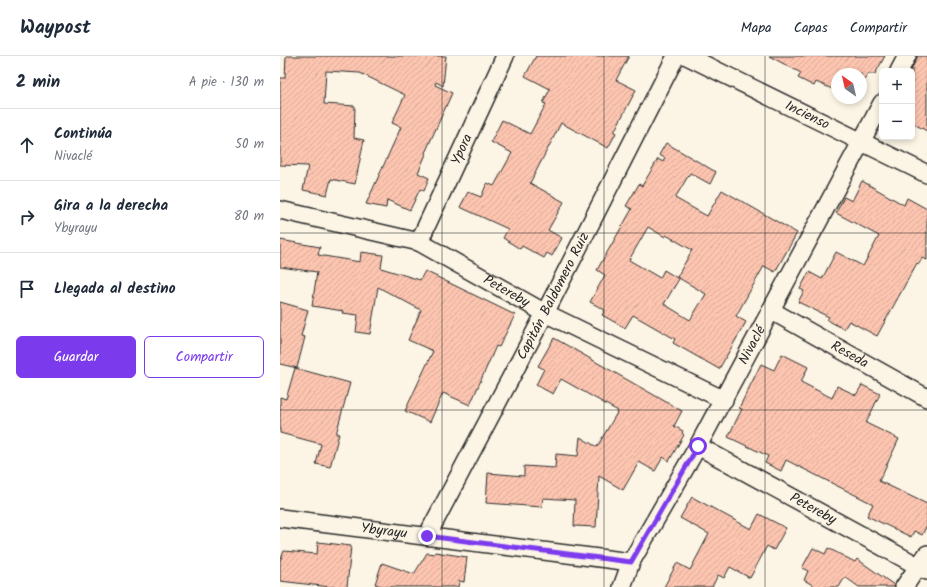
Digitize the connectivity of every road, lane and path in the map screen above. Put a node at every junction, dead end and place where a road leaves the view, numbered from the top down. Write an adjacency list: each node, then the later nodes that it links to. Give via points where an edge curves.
1 (504, 56): 10 (street, Ypora)
2 (676, 56): 12 (street, Capitán Baldomero Ruiz)
3 (687, 56): 7 (street, Incienso)
4 (907, 56): 5 (street)
5 (901, 68)
6 (881, 104): 7 (street, Nivaclé)
7 (862, 140): 8 (street, Incienso); 11 (street, Nivaclé)
8 (927, 174)
9 (280, 210): 10 (street, Petereby)
10 (419, 242): 12 (street, Petereby)
11 (772, 311): 13 (street, Reseda); 14 (street, Nivaclé)
12 (545, 313): 14 (street, Petereby); 17 (street, Capitán Baldomero Ruiz)
13 (927, 398)
14 (724, 400): 15 (street, Nivaclé)
15 (698, 446): 18 (street, Nivaclé); 19 (street, Petereby)
16 (280, 518): 17 (street, Ybyrayu)
17 (427, 536): 18 (street, Ybyrayu)
18 (631, 562): 20 (street, Nivaclé)
19 (924, 564): 21 (street)
20 (622, 587)
21 (904, 587)

